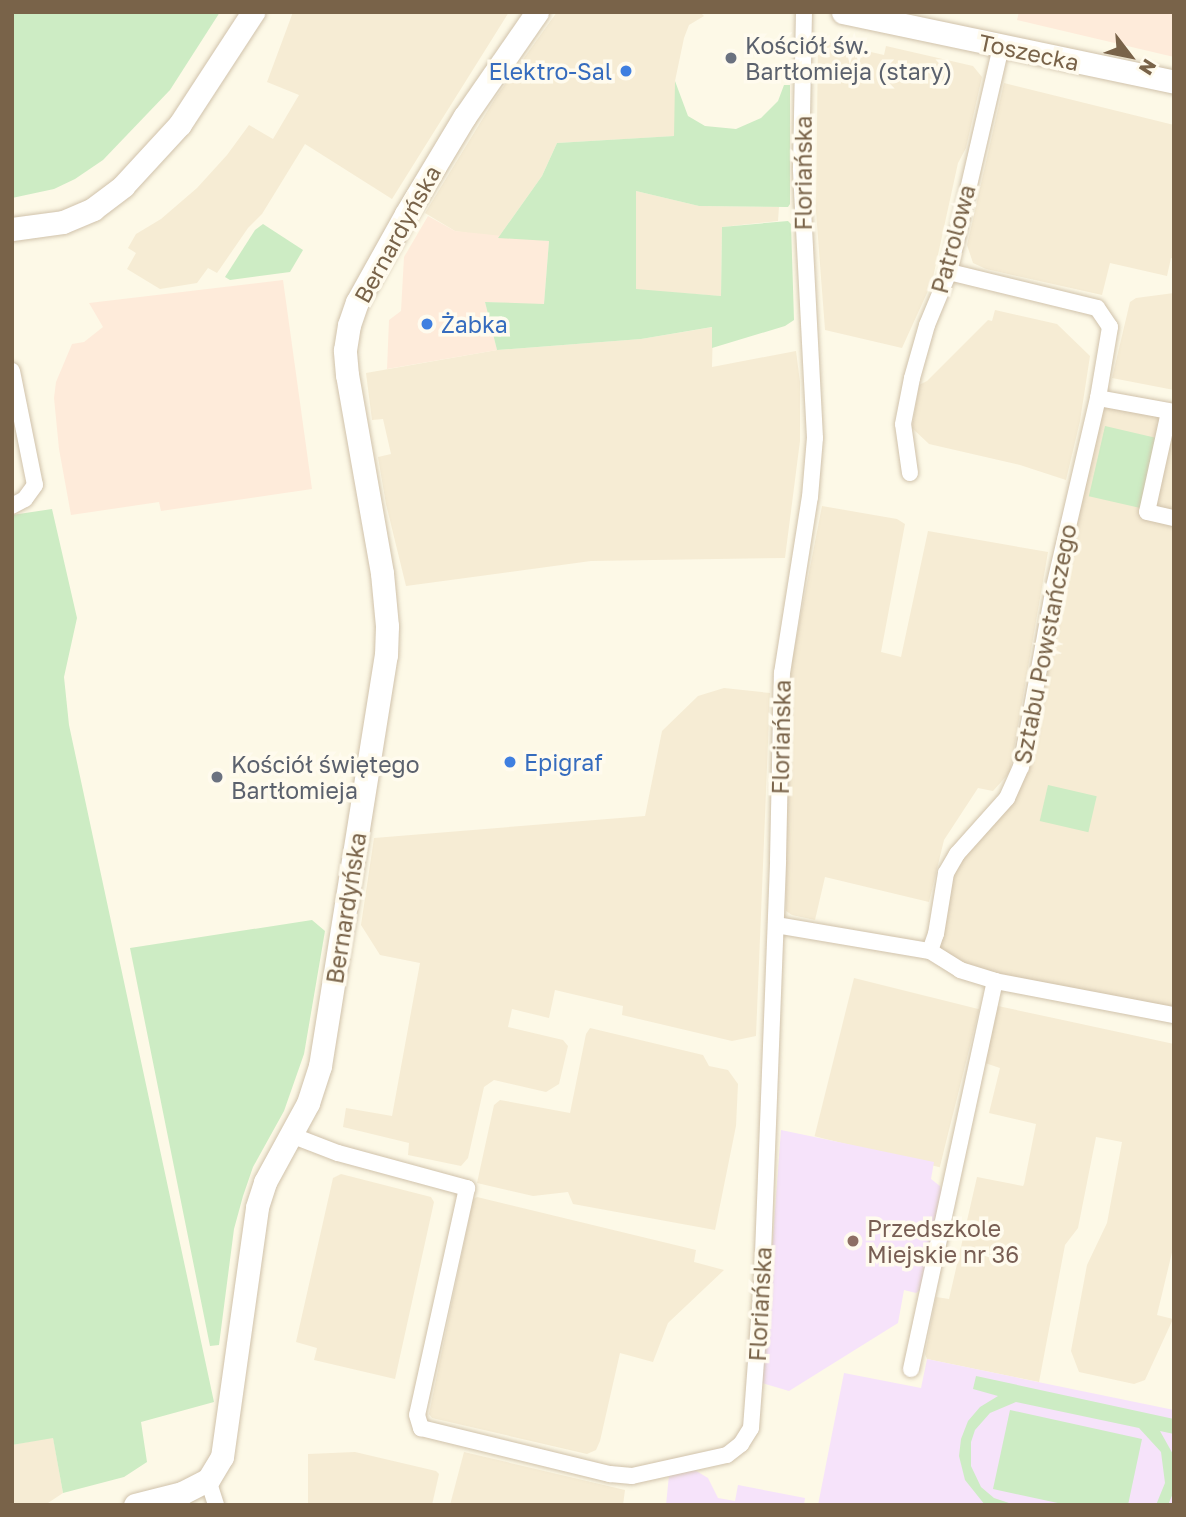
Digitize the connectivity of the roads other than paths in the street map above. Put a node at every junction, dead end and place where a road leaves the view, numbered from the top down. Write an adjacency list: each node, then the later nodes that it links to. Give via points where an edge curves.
1 (253, 12): 7 (street, via 180,124 123,186 93,209 63,222)
2 (537, 12): 19 (street, Bernardyńska, via 465,116 406,214 349,325 347,375 382,573 386,655 320,1066)
3 (804, 12): 15 (street, Floriańska, via 801,168 807,331 816,402 810,497 782,673)
4 (843, 12): 5 (street, Toszecka)
5 (1001, 46): 6 (street, Toszecka); 8 (street, Patrolowa)
6 (1174, 82)
7 (12, 229)
8 (949, 272): 10 (street, Sztabu Powstańczego, via 1097,308 1110,327); 12 (street, Patrolowa, via 927,325 903,424)
9 (12, 371): 13 (street, via 35,485 26,499)
10 (1098, 398): 11 (street); 16 (street, Sztabu Powstańczego, via 1054,587 1021,766 1007,798 946,873)
11 (1171, 412): 14 (street, via 1147,512)
12 (910, 473)
13 (12, 506)
14 (1174, 518)
15 (775, 925): 16 (street); 19 (street, Floriańska, via 751,1429 727,1455 632,1476 421,1428 417,1415 467,1188 338,1153)
16 (930, 951): 17 (street, via 960,970)
17 (995, 981): 18 (street); 20 (street)
18 (1174, 1015)
19 (291, 1135): 21 (street, Bernardyńska, via 257,1207 222,1457)
20 (911, 1369)
21 (208, 1480): 22 (street, via 182,1493); 23 (street)
22 (135, 1505)
23 (216, 1505)

